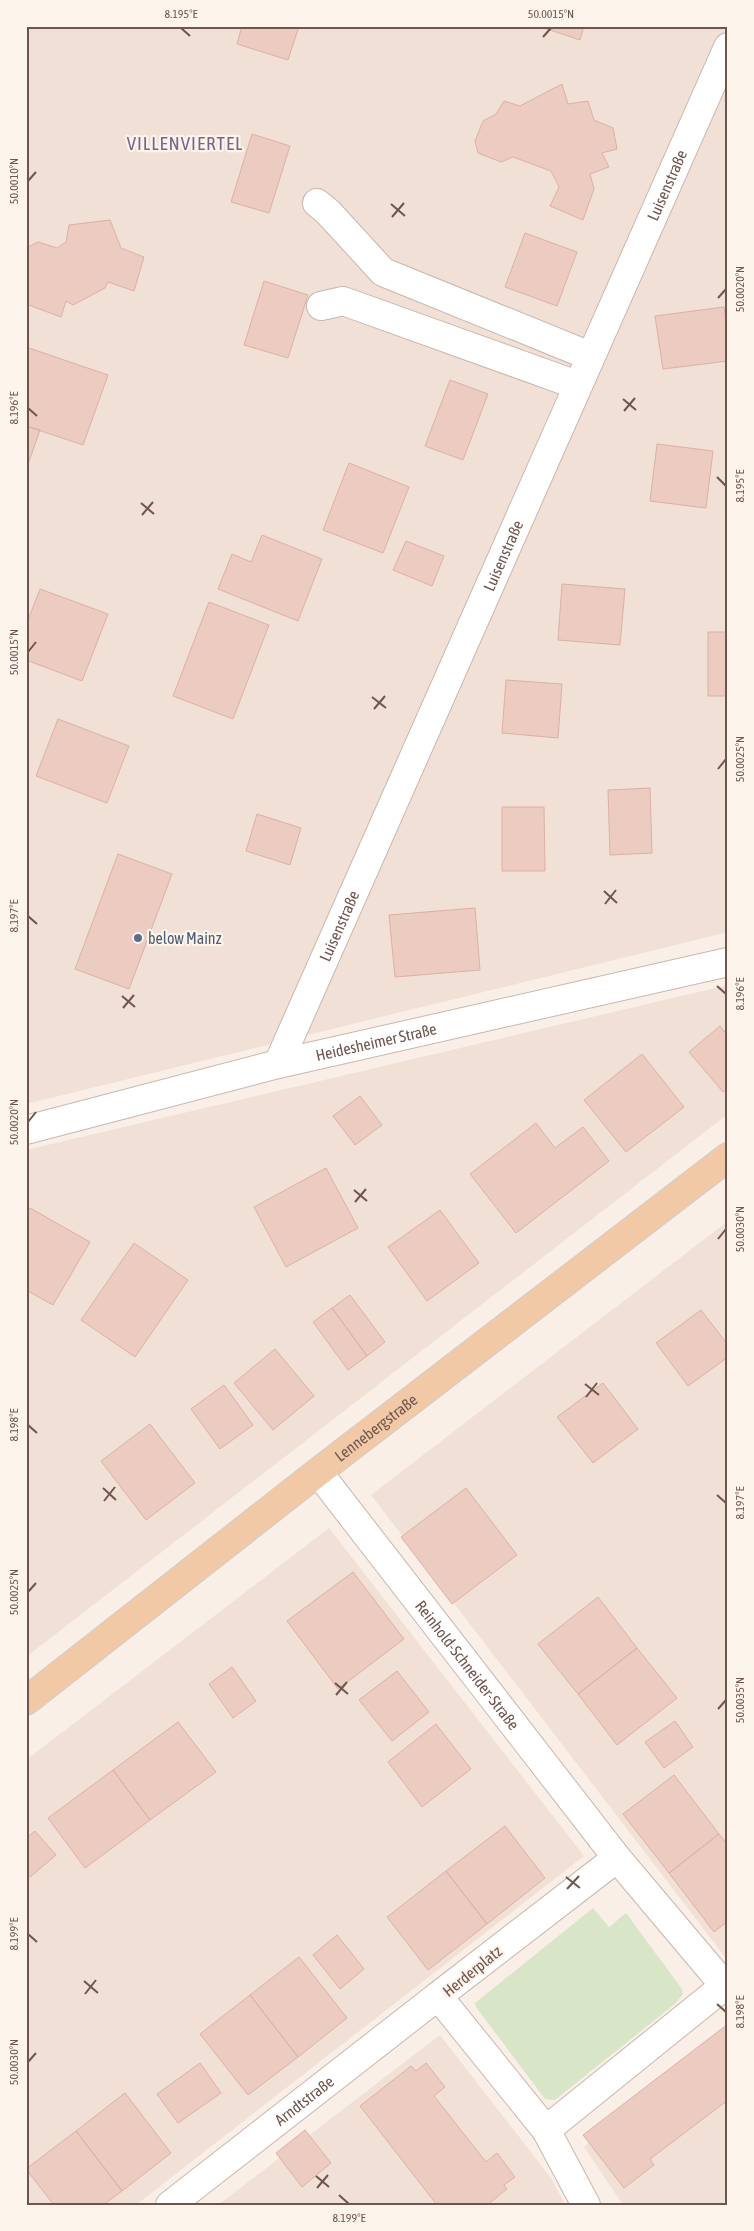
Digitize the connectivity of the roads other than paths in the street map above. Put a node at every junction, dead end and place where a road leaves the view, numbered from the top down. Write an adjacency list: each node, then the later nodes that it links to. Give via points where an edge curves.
1 (728, 47): 4 (street, Luisenstraße)
2 (317, 203): 4 (street, via 382,272)
3 (321, 306): 5 (street, via 343,301)
4 (590, 356): 5 (street, Luisenstraße)
5 (577, 385): 7 (street, Luisenstraße)
6 (728, 962): 7 (street, Heidesheimer Straße)
7 (278, 1064): 8 (street, Heidesheimer Straße)
8 (26, 1130)
9 (728, 1157): 10 (main road, Lennebergstraße)
10 (318, 1472): 11 (main road, Lennebergstraße); 12 (street, Reinhold-Schneider-Straße)
11 (26, 1701)
12 (617, 1858): 13 (street); 14 (street, Herderplatz)
13 (726, 1984): 15 (street)
14 (438, 1996): 15 (street, Herderplatz); 16 (street, Arndtstraße)
15 (546, 2130): 17 (street, Herderplatz)
16 (170, 2205)
17 (586, 2205)

